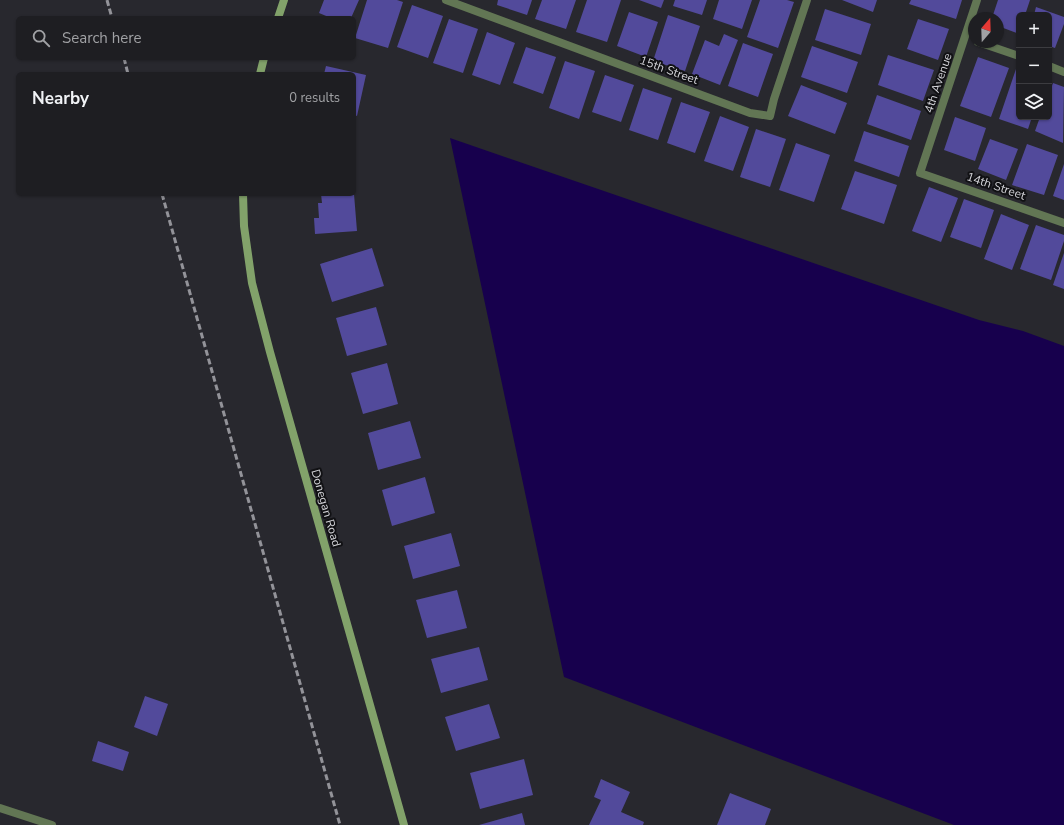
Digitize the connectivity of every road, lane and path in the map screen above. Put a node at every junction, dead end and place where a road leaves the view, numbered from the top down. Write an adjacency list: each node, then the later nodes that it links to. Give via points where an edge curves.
1 (284, 0): 5 (street)
2 (446, 0): 3 (street, 15th Street, via 750,113 770,116)
3 (807, 0)
4 (977, 0): 6 (street, 4th Avenue)
5 (279, 16)
6 (964, 37): 7 (street); 14 (street, 4th Avenue)
7 (968, 39)
8 (996, 48): 9 (street)
9 (1016, 55)
10 (264, 60): 12 (street)
11 (1052, 67): 13 (street)
12 (260, 72)
13 (1064, 72)
14 (920, 173): 16 (street, 14th Street)
15 (243, 196): 19 (street, Donegan Road, via 244,226 252,283)
16 (1064, 223)
17 (0, 808): 18 (street)
18 (52, 825)
19 (404, 825)

